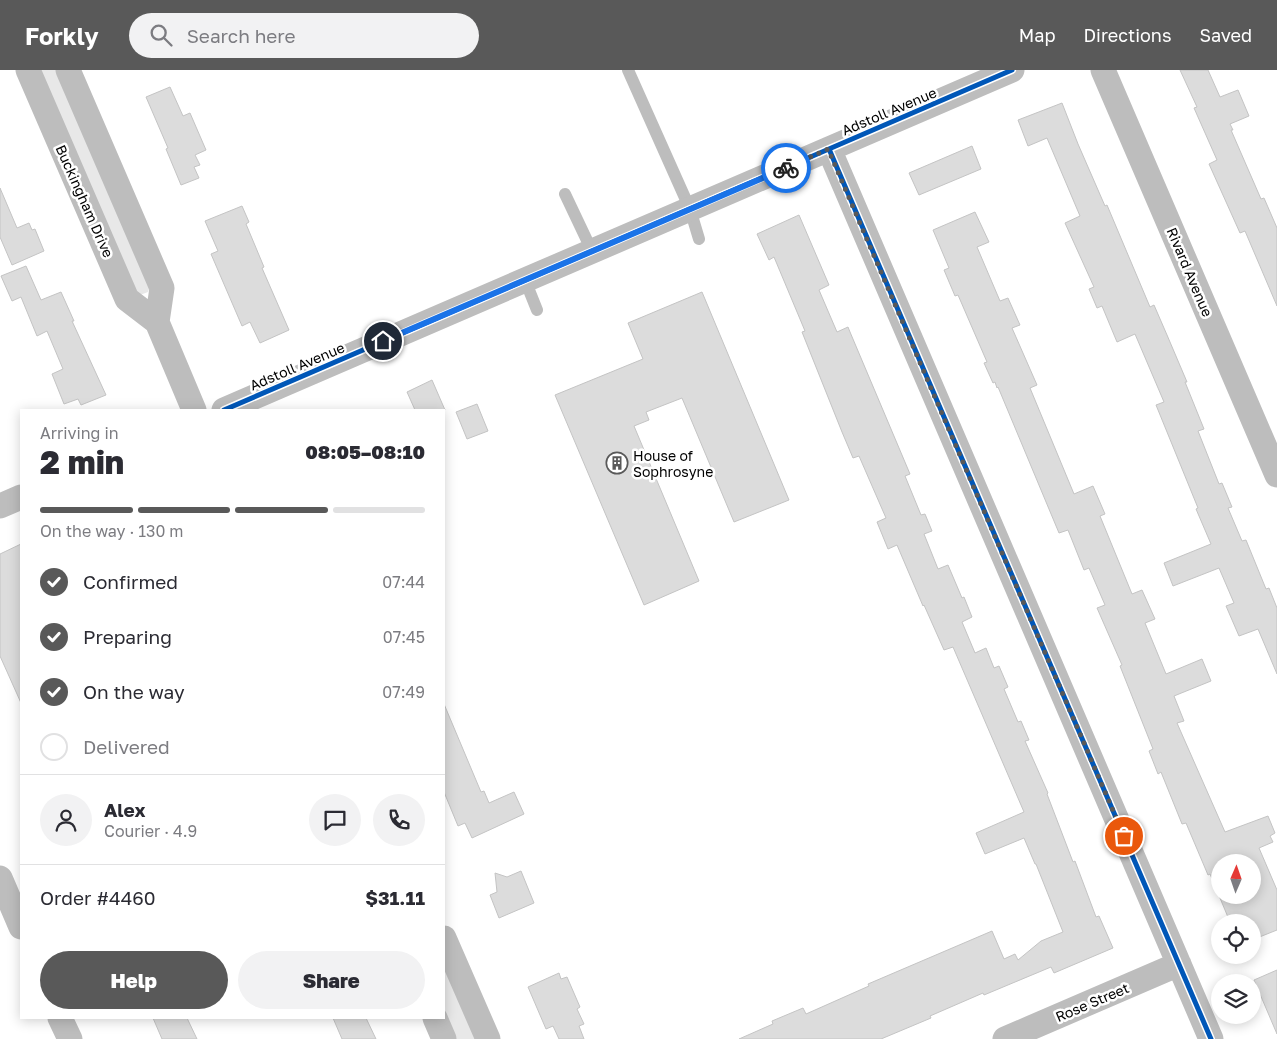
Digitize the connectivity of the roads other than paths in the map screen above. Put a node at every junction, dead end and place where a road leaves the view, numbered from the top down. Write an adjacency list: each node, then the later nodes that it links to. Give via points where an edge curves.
1 (28, 70): 13 (street, Buckingham Drive, via 128,299)
2 (68, 70): 13 (street, via 162,288)
3 (628, 70): 8 (lane)
4 (1012, 70): 6 (street, Adstoll Avenue)
5 (1103, 70): 16 (street, Rivard Avenue)
6 (828, 149): 8 (street, Adstoll Avenue); 22 (street)
7 (565, 194): 10 (lane)
8 (690, 209): 9 (lane); 10 (street, Adstoll Avenue)
9 (699, 239)
10 (592, 251): 11 (street, Adstoll Avenue)
11 (525, 280): 12 (lane); 15 (street, Adstoll Avenue)
12 (537, 310)
13 (157, 322): 14 (street, Buckingham Drive)
14 (194, 409)
15 (226, 409)
16 (1277, 475)
17 (20, 497): 18 (street)
18 (0, 506)
19 (0, 878): 20 (street)
20 (20, 925)
21 (445, 940): 27 (street)
22 (1179, 964): 28 (street, Rose Street); 29 (street)
23 (60, 1019): 25 (street)
24 (435, 1019): 26 (street)
25 (70, 1039)
26 (444, 1039)
27 (488, 1039)
28 (1005, 1039)
29 (1211, 1039)

